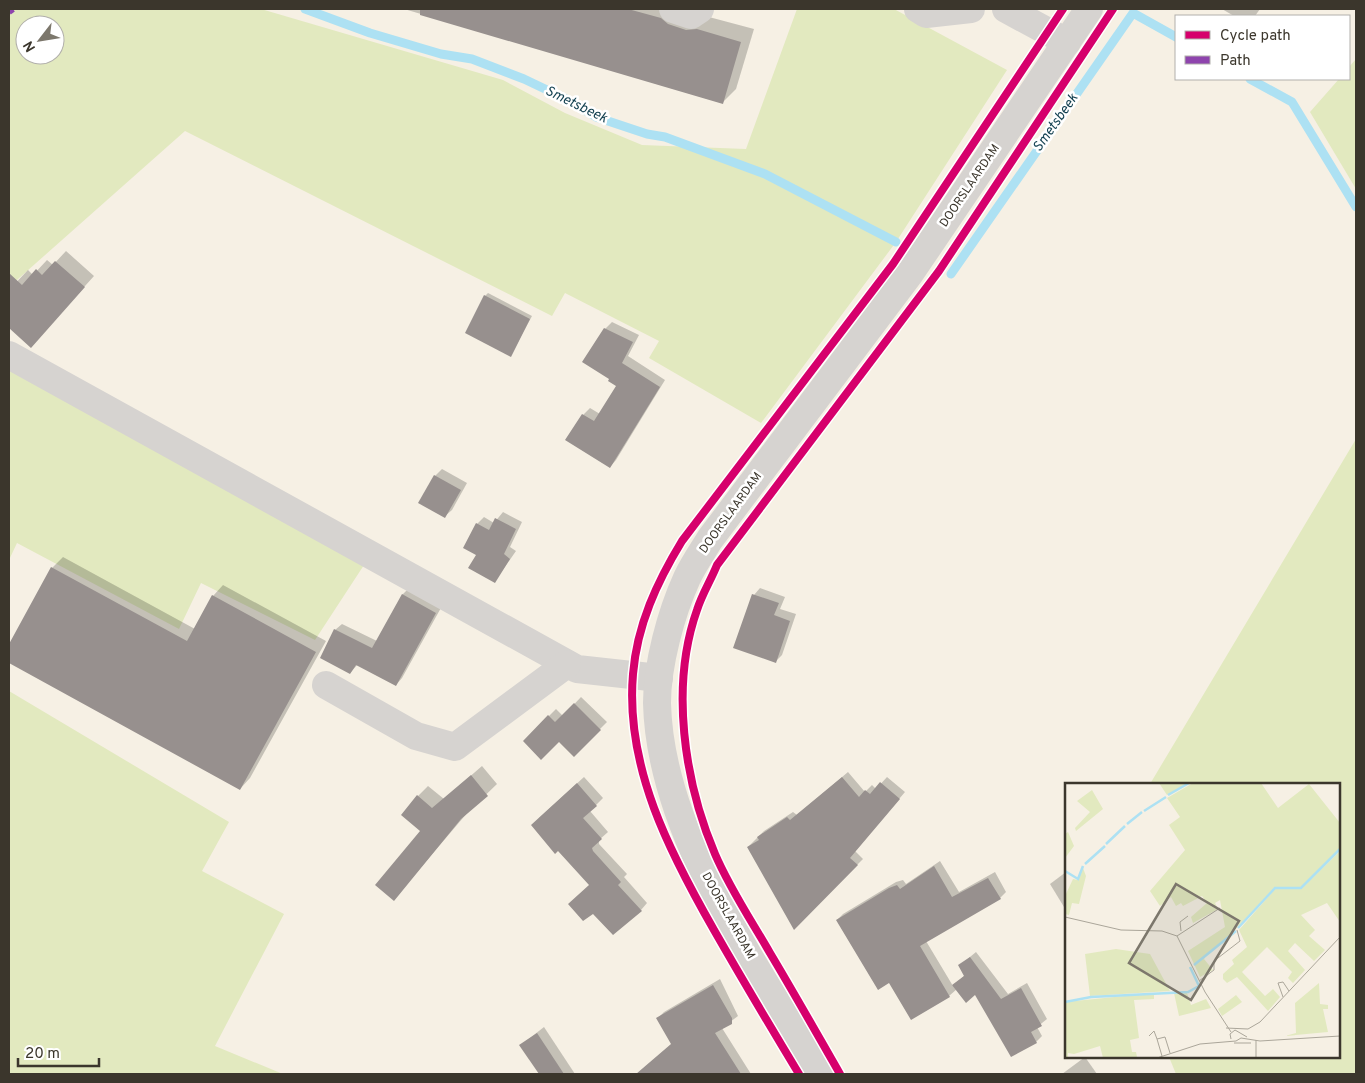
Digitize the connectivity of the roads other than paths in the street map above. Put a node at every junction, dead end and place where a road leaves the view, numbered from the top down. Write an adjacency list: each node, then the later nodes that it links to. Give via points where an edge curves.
1 (673, 9): 2 (street, via 691,15)
2 (700, 9)
3 (918, 9): 4 (street, via 926,14)
4 (971, 9)
5 (1006, 9): 7 (street)
6 (1089, 9): 7 (street, DOORSLAARDAM)
7 (1066, 42): 10 (street, DOORSLAARDAM, via 911,272 710,539 687,578 675,611)
8 (9, 355): 9 (street)
9 (572, 667): 10 (street); 11 (street, via 455,747 416,736); 12 (street)
10 (659, 678): 13 (street, DOORSLAARDAM, via 657,703 661,744 671,789 688,840 716,897)
11 (326, 684)
12 (463, 766)
13 (820, 1074)

